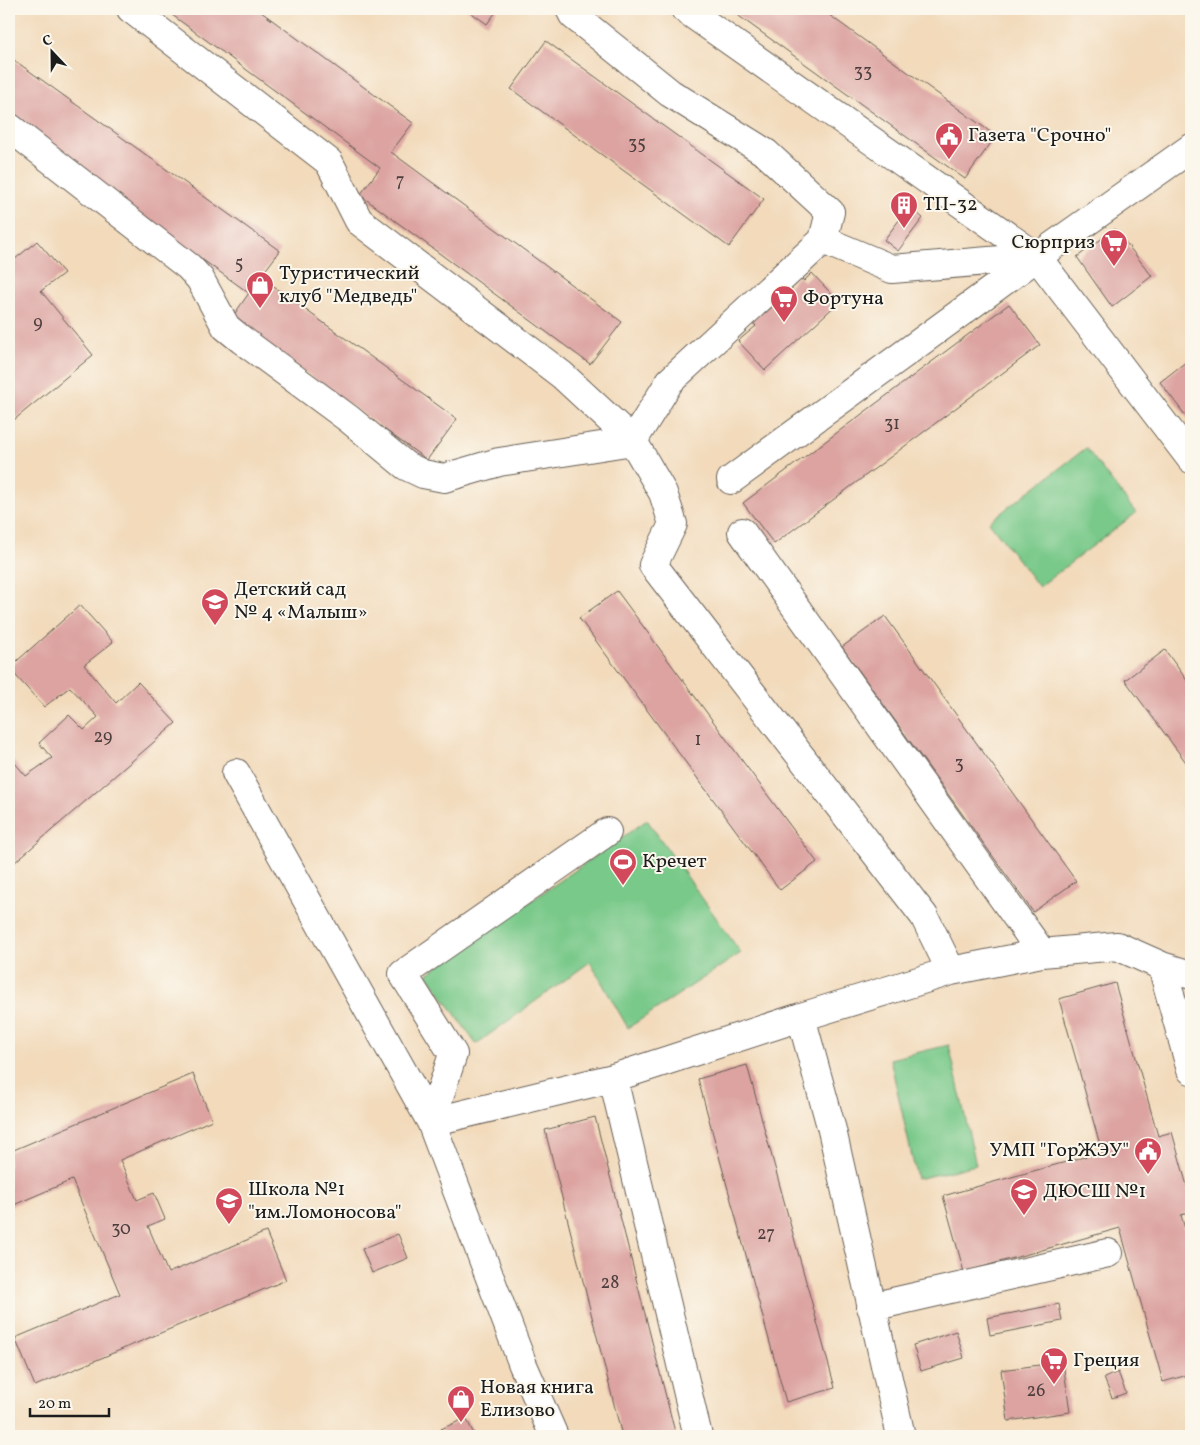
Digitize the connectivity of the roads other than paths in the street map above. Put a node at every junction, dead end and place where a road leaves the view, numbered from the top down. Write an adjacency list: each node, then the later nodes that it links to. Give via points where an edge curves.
1 (131, 9): 8 (street, via 329,162 359,221 562,375)
2 (570, 9): 6 (street, via 573,15 670,93 774,159 830,212)
3 (686, 9): 7 (street)
4 (9, 128): 8 (street, via 189,267 200,279 226,327 406,466 423,474 444,478 499,462)
5 (1191, 148): 7 (street)
6 (823, 240): 7 (street, via 892,269); 8 (street, via 670,381)
7 (1037, 257): 9 (street); 10 (street)
8 (633, 441): 16 (street, via 663,492 673,524 653,565 924,916)
9 (1191, 459)
10 (731, 480)
11 (742, 532): 14 (street)
12 (236, 773): 21 (street)
13 (607, 832): 21 (street, via 403,974 453,1054)
14 (1042, 953): 15 (street, via 1117,946); 16 (street)
15 (1162, 966): 17 (street); 19 (street)
16 (951, 971): 18 (street)
17 (1191, 975)
18 (801, 1017): 20 (street); 23 (street, via 832,1130)
19 (1191, 1070)
20 (613, 1078): 21 (street); 25 (street)
21 (431, 1122): 24 (street, via 523,1364)
22 (1108, 1253): 23 (street)
23 (871, 1307): 26 (street)
24 (554, 1436)
25 (698, 1436)
26 (902, 1436)

